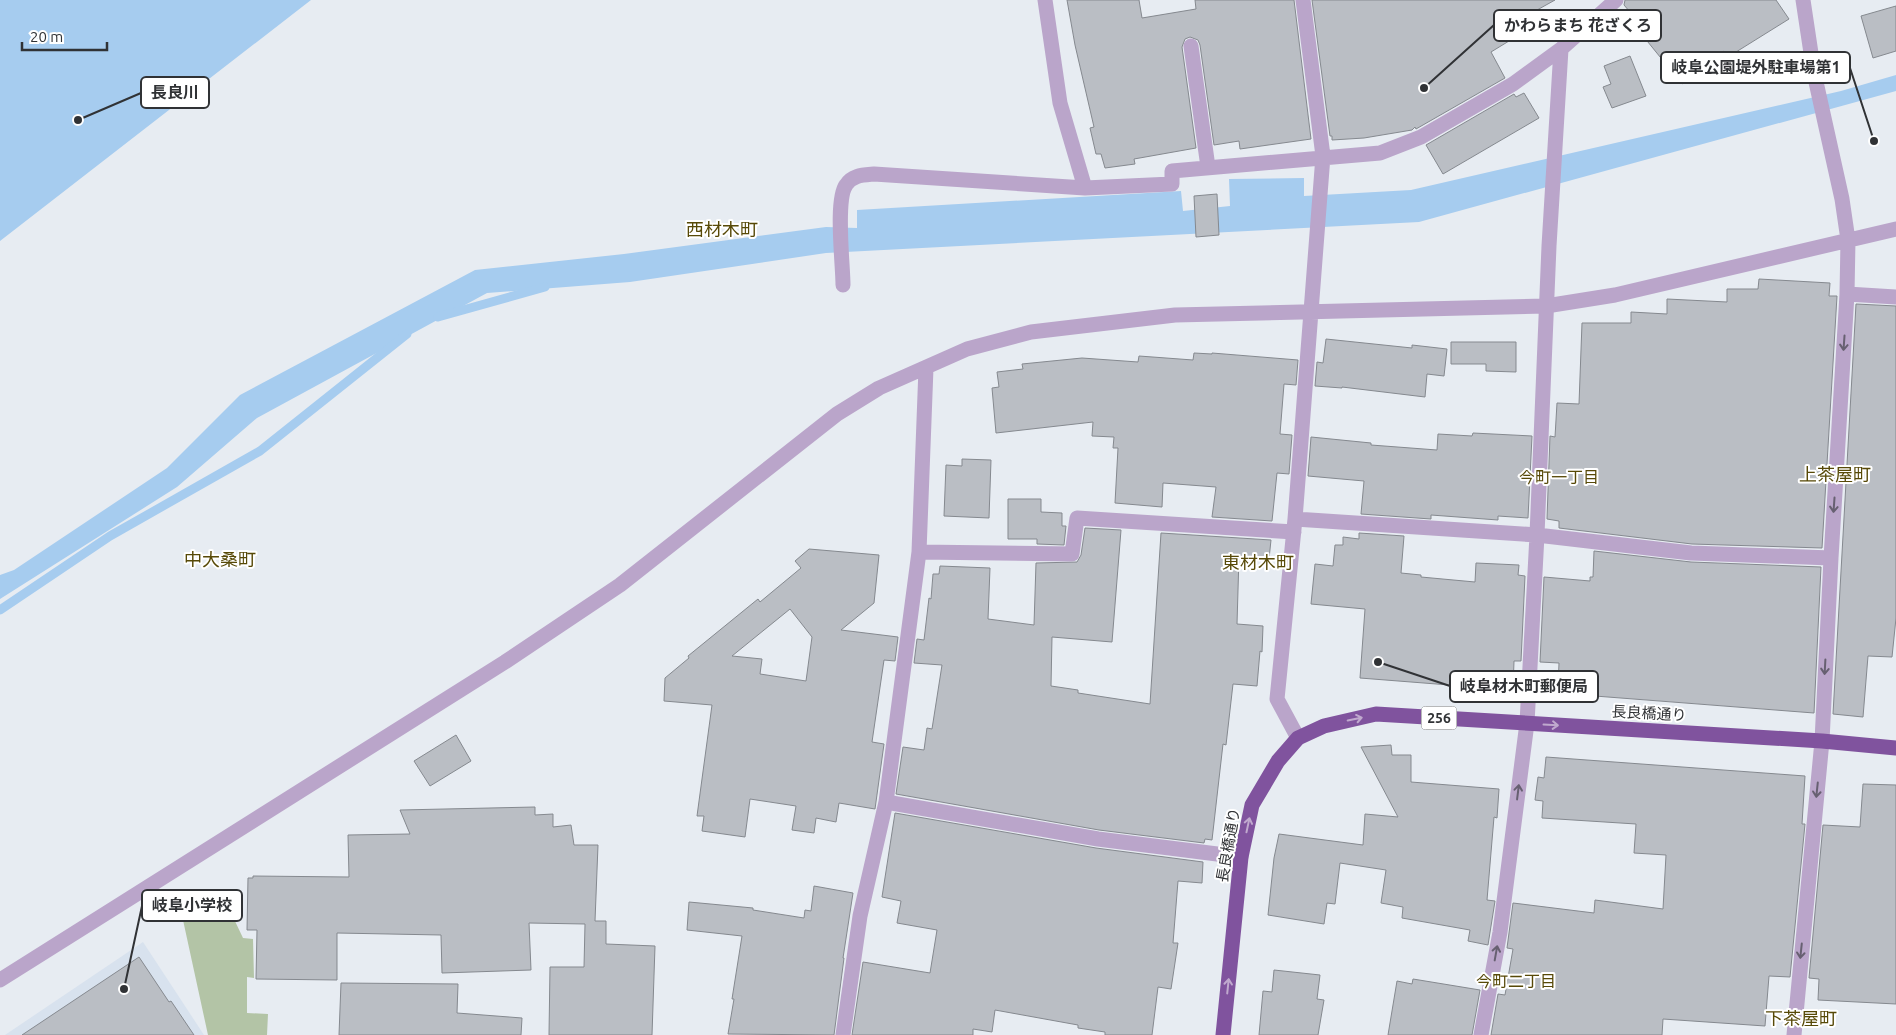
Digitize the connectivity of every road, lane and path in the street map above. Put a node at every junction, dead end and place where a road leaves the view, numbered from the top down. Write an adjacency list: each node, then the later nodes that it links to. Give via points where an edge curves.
1 (1045, 0): 9 (street, via 1060,103)
2 (1303, 0): 7 (street)
3 (1616, 0): 6 (street)
4 (1803, 0): 11 (street, via 1814,73)
5 (1191, 46): 8 (street)
6 (1561, 49): 7 (street, via 1513,84 1421,137 1380,153); 15 (street)
7 (1323, 156): 8 (street); 16 (street)
8 (1208, 167): 9 (street, via 1172,170 1172,184)
9 (1086, 188): 12 (street, via 874,174 855,177 845,185 841,199)
10 (1896, 229): 11 (street)
11 (1848, 240): 13 (street); 15 (street, via 1615,296)
12 (844, 280)
13 (1847, 294): 14 (street); 21 (street, one-way to 21)
14 (1896, 298)
15 (1546, 306): 16 (street); 19 (street)
16 (1311, 312): 17 (street, via 1175,315 1031,332 967,349); 18 (street)
17 (926, 368): 20 (street); 28 (street, via 879,388 836,414 620,585 505,662)
18 (1294, 525): 19 (street); 20 (street, via 1077,518 1072,554); 23 (street, via 1276,699)
19 (1537, 535): 21 (street, via 1691,554); 22 (street)
20 (920, 552): 26 (street)
21 (1831, 558): 24 (street, one-way to 24)
22 (1527, 723): 23 (highway, 長良橋通り / 256, one-way to 22, via 1324,726 1376,714); 24 (highway, 長良橋通り / 256, one-way to 24); 31 (street, one-way to 22, via 1500,932)
23 (1298, 738): 27 (highway, 長良橋通り / 256, one-way to 23, via 1252,805 1278,761)
24 (1822, 741): 25 (highway, 長良橋通り / 256); 32 (street, one-way to 32)
25 (1896, 748)
26 (886, 802): 27 (street, via 1098,839); 29 (street, via 860,916)
27 (1241, 857): 30 (highway, 長良橋通り / 256, one-way to 27)
28 (0, 980)
29 (843, 1035)
30 (1223, 1035)
31 (1481, 1035)
32 (1794, 1035)

